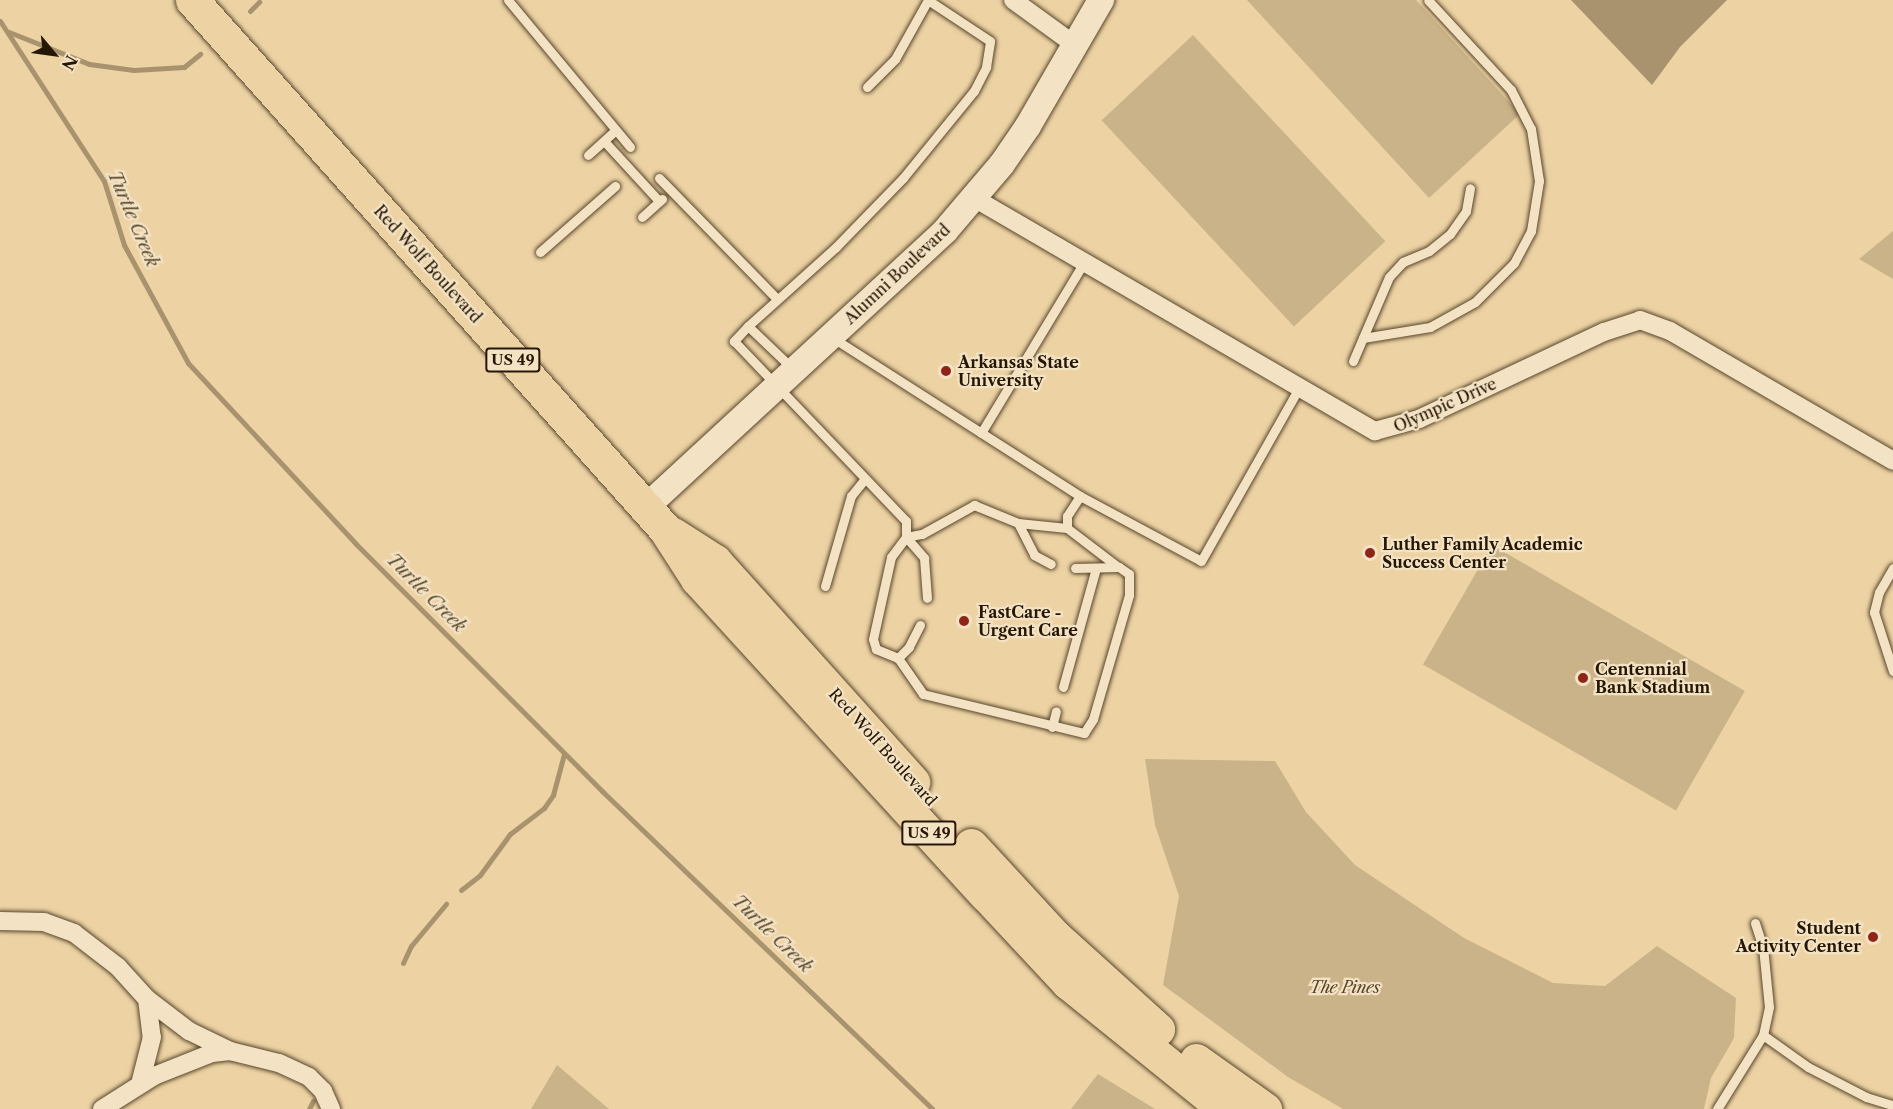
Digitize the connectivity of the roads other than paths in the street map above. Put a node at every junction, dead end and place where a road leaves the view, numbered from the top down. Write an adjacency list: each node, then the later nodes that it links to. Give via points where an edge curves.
1 (192, 0): 33 (highway, Red Wolf Boulevard / US 49)
2 (508, 0): 9 (lane)
3 (928, 0): 8 (lane, via 895,59); 22 (lane, via 990,41 986,67 974,91 903,178 836,247)
4 (1013, 0): 7 (street)
5 (1101, 0): 7 (street, Alumni Boulevard)
6 (1428, 0): 25 (lane, via 1511,90 1531,129 1539,181 1531,231 1514,262 1475,302 1430,327)
7 (1075, 45): 17 (street, Alumni Boulevard, via 1028,126)
8 (867, 87)
9 (615, 130): 10 (lane); 11 (lane)
10 (604, 141): 12 (lane); 18 (lane)
11 (630, 147)
12 (588, 155)
13 (659, 178): 16 (lane)
14 (615, 186): 20 (lane)
15 (1470, 188): 25 (lane, via 1466,210 1450,234 1429,251 1403,262 1389,277)
16 (670, 191): 18 (lane); 22 (lane)
17 (974, 198): 21 (street, Olympic Drive); 24 (street, Alumni Boulevard, via 914,262)
18 (659, 201): 19 (lane)
19 (642, 217)
20 (540, 252)
21 (1083, 264): 28 (street, Olympic Drive); 29 (lane)
22 (776, 298): 23 (lane)
23 (748, 326): 27 (lane); 27 (lane, via 734,341)
24 (831, 337): 27 (street, Alumni Boulevard); 29 (lane)
25 (1363, 338): 26 (lane)
26 (1353, 361)
27 (786, 378): 31 (lane); 33 (street, Alumni Boulevard)
28 (1299, 388): 30 (street, Olympic Drive, via 1380,432 1419,419 1604,332 1640,321 1671,331); 32 (lane, via 1201,561)
29 (981, 433): 32 (lane)
30 (1893, 461)
31 (865, 479): 36 (lane, via 906,521); 42 (lane, via 851,496)
32 (1080, 496): 35 (lane, via 1067,516)
33 (654, 518): 59 (highway, Red Wolf Boulevard / US 49, via 697,579 1068,982); 60 (highway, Red Wolf Boulevard / US 49, via 715,561 1055,936 1147,1020)
34 (1018, 524): 35 (lane); 36 (lane, via 974,505 921,534); 37 (lane, via 1034,555)
35 (1067, 528): 38 (lane)
36 (906, 537): 43 (lane, via 924,558); 45 (lane, via 891,557 873,639 876,649)
37 (1051, 564)
38 (1118, 567): 40 (lane); 49 (lane, via 1129,574 1129,596 1093,719 1084,733)
39 (1075, 568): 40 (lane)
40 (1096, 568): 47 (lane)
41 (1893, 568): 46 (lane, via 1879,592 1874,612)
42 (825, 586)
43 (927, 598)
44 (920, 625): 45 (lane, via 909,647)
45 (898, 658): 49 (lane, via 923,694)
46 (1893, 671)
47 (1063, 687)
48 (1056, 711): 49 (lane)
49 (1052, 727)
50 (0, 921): 52 (street, via 45,922 74,933 118,967)
51 (1755, 923): 53 (lane, via 1763,947 1769,1007)
52 (147, 999): 54 (street, via 189,1031); 55 (street, via 152,1036)
53 (1763, 1035): 56 (lane, via 1808,1067 1866,1097); 61 (lane)
54 (230, 1051): 55 (street, via 212,1053); 58 (street, via 279,1063 309,1077 323,1091)
55 (140, 1084): 57 (street)
56 (1893, 1105)
57 (102, 1109)
58 (331, 1109)
59 (1224, 1109)
60 (1265, 1109)
61 (1717, 1109)

